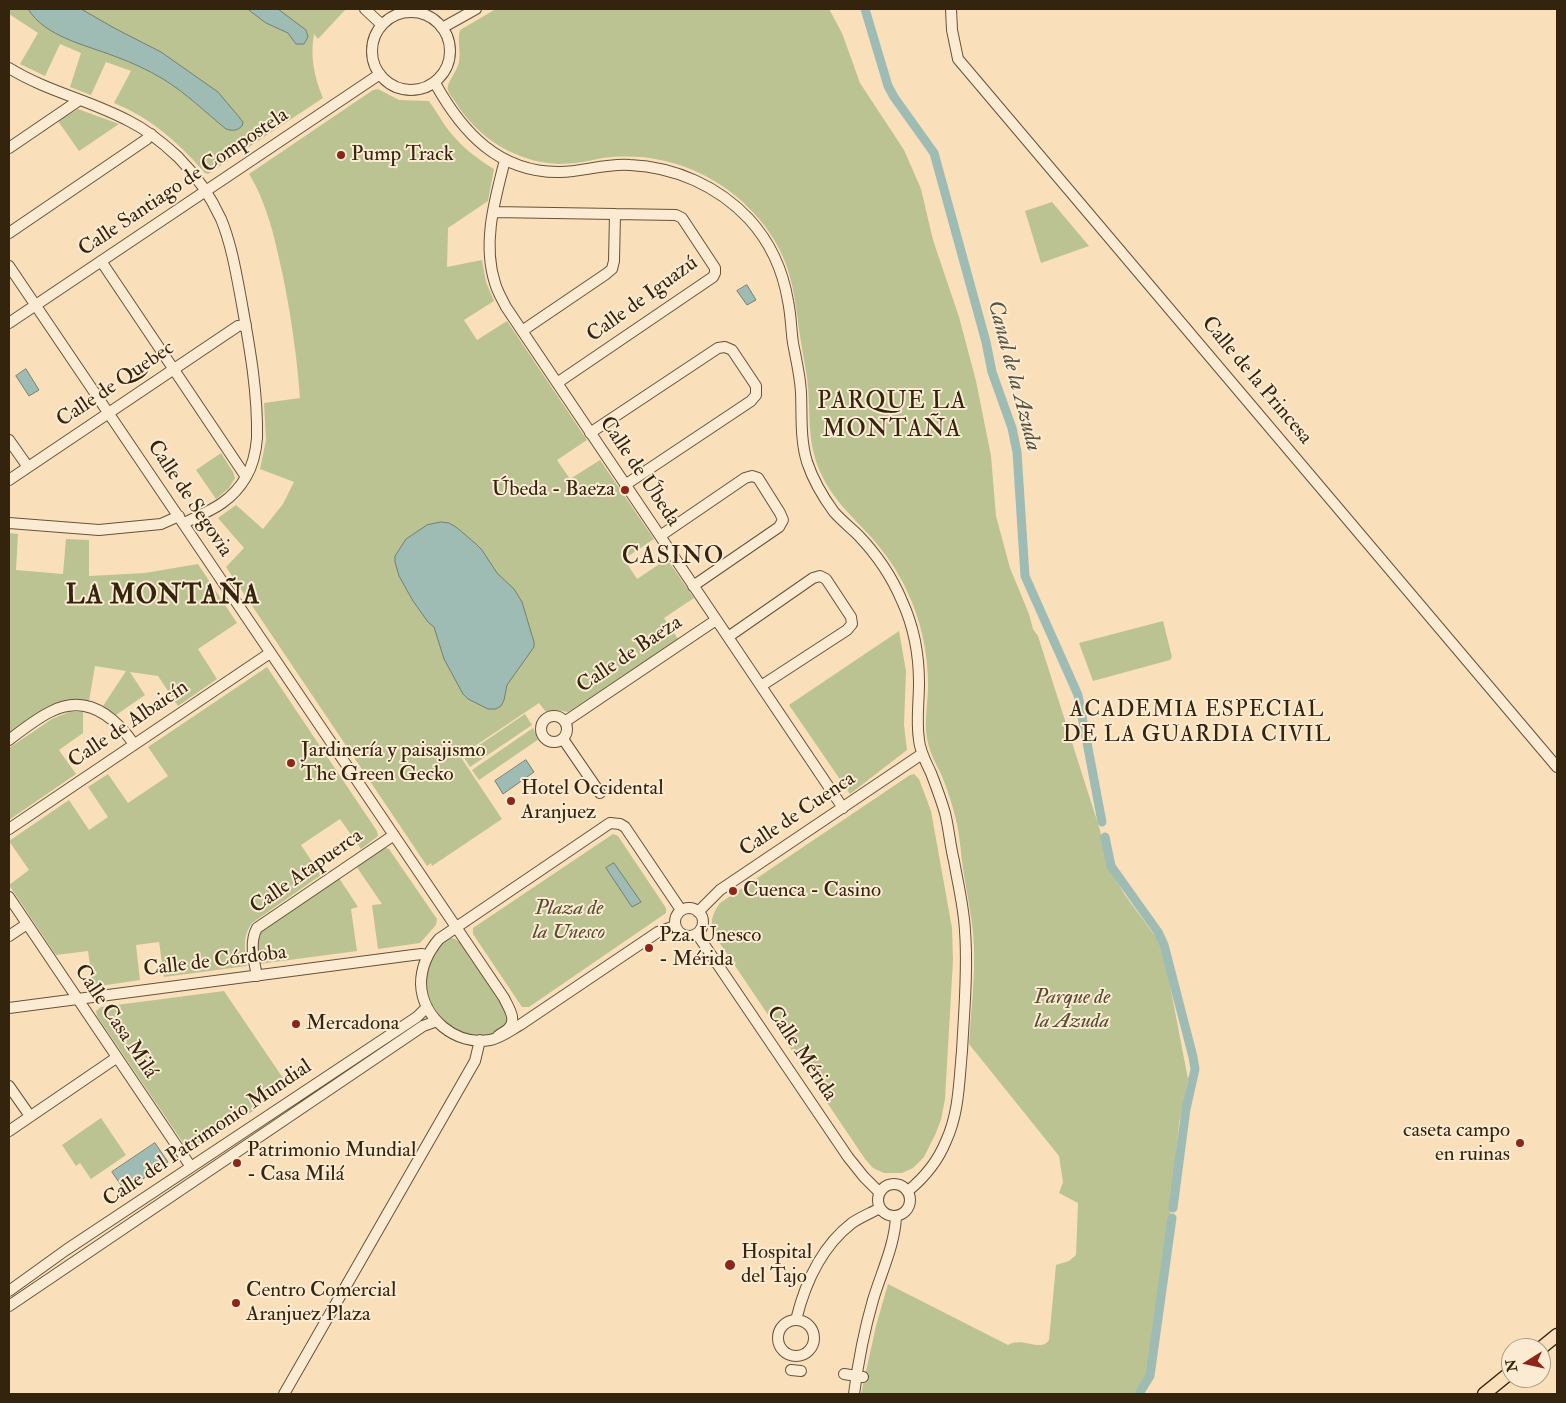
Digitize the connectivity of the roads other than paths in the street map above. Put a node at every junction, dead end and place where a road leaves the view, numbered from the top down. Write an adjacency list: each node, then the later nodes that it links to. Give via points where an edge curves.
1 (365, 9): 5 (street)
2 (476, 9): 6 (street)
3 (951, 9): 46 (street, Calle de la Princesa, via 958,59)
4 (407, 11): 5 (street); 6 (street, via 432,19)
5 (382, 25): 8 (street, via 375,36 373,49)
6 (442, 28): 9 (street, via 448,38 450,59)
7 (9, 68): 10 (street, via 32,82)
8 (380, 74): 9 (street, via 403,89 416,90); 14 (street, Calle Santiago de Compostela)
9 (435, 83): 13 (street, via 469,132)
10 (78, 101): 11 (street, via 106,110); 12 (street)
11 (151, 134): 14 (street, via 177,157); 17 (street)
12 (9, 148)
13 (505, 160): 15 (street, Calle de Úbeda); 45 (street, via 559,172 628,164 674,172 717,192 750,221 767,244 781,272 788,300 807,461 835,513 860,537 890,575 911,625 918,659 918,737)
14 (206, 191): 18 (street, Calle Santiago de Compostela); 22 (street, via 229,245)
15 (493, 212): 16 (street, Calle de Iguazú); 23 (street, Calle de Úbeda, via 490,260 495,283)
16 (615, 214): 23 (street, via 612,269); 25 (street, Calle de Iguazú, via 682,218 716,273)
17 (9, 232)
18 (101, 261): 20 (street, Calle Santiago de Compostela); 24 (street)
19 (9, 266): 20 (street, Calle de Segovia)
20 (35, 305): 21 (street, Calle Santiago de Compostela); 26 (street, Calle de Segovia)
21 (9, 323)
22 (246, 325): 24 (street, Calle de Quebec, via 238,326); 30 (street, via 257,432 254,460)
23 (522, 331): 25 (street, Calle de Úbeda)
24 (173, 369): 26 (street, Calle de Quebec); 30 (street)
25 (557, 383): 27 (street, Calle de Úbeda)
26 (109, 413): 29 (street, Calle de Quebec); 33 (street, Calle de Segovia)
27 (590, 433): 32 (street, Calle de Úbeda); 32 (street, via 718,348 732,350 756,386 756,394 751,401)
28 (9, 440): 29 (street)
29 (28, 467): 31 (street, Calle de Quebec)
30 (246, 477): 33 (street, via 234,494 218,507)
31 (9, 480)
32 (625, 485): 35 (street, Calle de Úbeda)
33 (181, 519): 34 (street, via 99,530); 39 (street, Calle de Segovia)
34 (9, 523)
35 (660, 536): 36 (street, Calle de Úbeda); 36 (street, via 744,478 758,478 783,520 779,527)
36 (693, 586): 37 (street, Calle de Úbeda)
37 (716, 620): 38 (street, Calle de Úbeda); 41 (street, Calle de Baeza)
38 (728, 637): 40 (street, Calle de Úbeda); 40 (street, via 813,578 820,576 826,579 852,624)
39 (270, 653): 44 (street, Calle de Albaicín); 50 (street, Calle de Segovia)
40 (762, 686): 48 (street, Calle de Úbeda)
41 (566, 721): 42 (street, Calle de Baeza, via 568,730); 42 (street, Calle de Baeza, via 552,715 541,725 547,740)
42 (563, 739): 47 (street)
43 (9, 740): 44 (street, via 51,711 76,705 105,713 117,722)
44 (134, 744): 49 (street, Calle de Albaicín)
45 (922, 754): 48 (street, Calle de Cuenca); 76 (street, via 944,813 965,928 966,959 958,1100 953,1122 947,1141 928,1174)
46 (1557, 767)
47 (600, 793)
48 (843, 808): 53 (street, Calle de Cuenca, via 720,890)
49 (9, 829)
50 (394, 835): 55 (street, Calle de Segovia); 62 (street, Calle Atapuerca, via 257,928 252,945)
51 (9, 897): 54 (street, Calle Casa Milá)
52 (681, 910): 53 (street, via 690,908); 55 (street, via 625,827 615,823 603,827); 56 (street)
53 (698, 912): 57 (street, via 702,920)
54 (27, 924): 58 (street); 63 (street, Calle Casa Milá)
55 (456, 926): 59 (street); 60 (street)
56 (675, 926): 57 (street, via 684,935); 67 (street, via 658,932)
57 (697, 934): 77 (street, Calle Mérida, via 848,1157)
58 (9, 936)
59 (442, 936): 60 (street, via 458,937); 61 (street)
60 (473, 952): 64 (street)
61 (427, 956): 62 (street, Calle de Córdoba, via 413,955); 65 (street, via 421,983)
62 (257, 976): 63 (street, Calle de Córdoba)
63 (76, 999): 66 (street, Calle de Córdoba); 71 (street, Calle Casa Milá)
64 (506, 1000): 67 (street, via 523,1016 531,1016); 69 (street, via 512,1024)
65 (427, 1007): 68 (street); 75 (street, Calle del Patrimonio Mundial)
66 (9, 1008)
67 (544, 1009): 69 (street)
68 (437, 1021): 70 (street, via 455,1035); 81 (street, Calle del Patrimonio Mundial, via 423,1026)
69 (498, 1036): 70 (street)
70 (480, 1040): 86 (street, via 475,1061)
71 (116, 1058): 73 (street); 75 (street, Calle Casa Milá)
72 (9, 1086): 73 (street)
73 (30, 1116): 74 (street)
74 (9, 1130)
75 (191, 1167): 80 (street, Calle del Patrimonio Mundial)
76 (908, 1191): 77 (street, via 896,1183 886,1185); 79 (street, via 908,1208)
77 (879, 1192): 78 (street)
78 (880, 1208): 79 (street); 82 (street, via 852,1224 828,1247 814,1267)
79 (896, 1216): 84 (street, via 895,1233 873,1301)
80 (9, 1291)
81 (9, 1306)
82 (796, 1320)
83 (844, 1374): 84 (street)
84 (860, 1376): 87 (street)
85 (1501, 1380): 88 (main road)
86 (284, 1394)
87 (854, 1394)
88 (1484, 1394)

